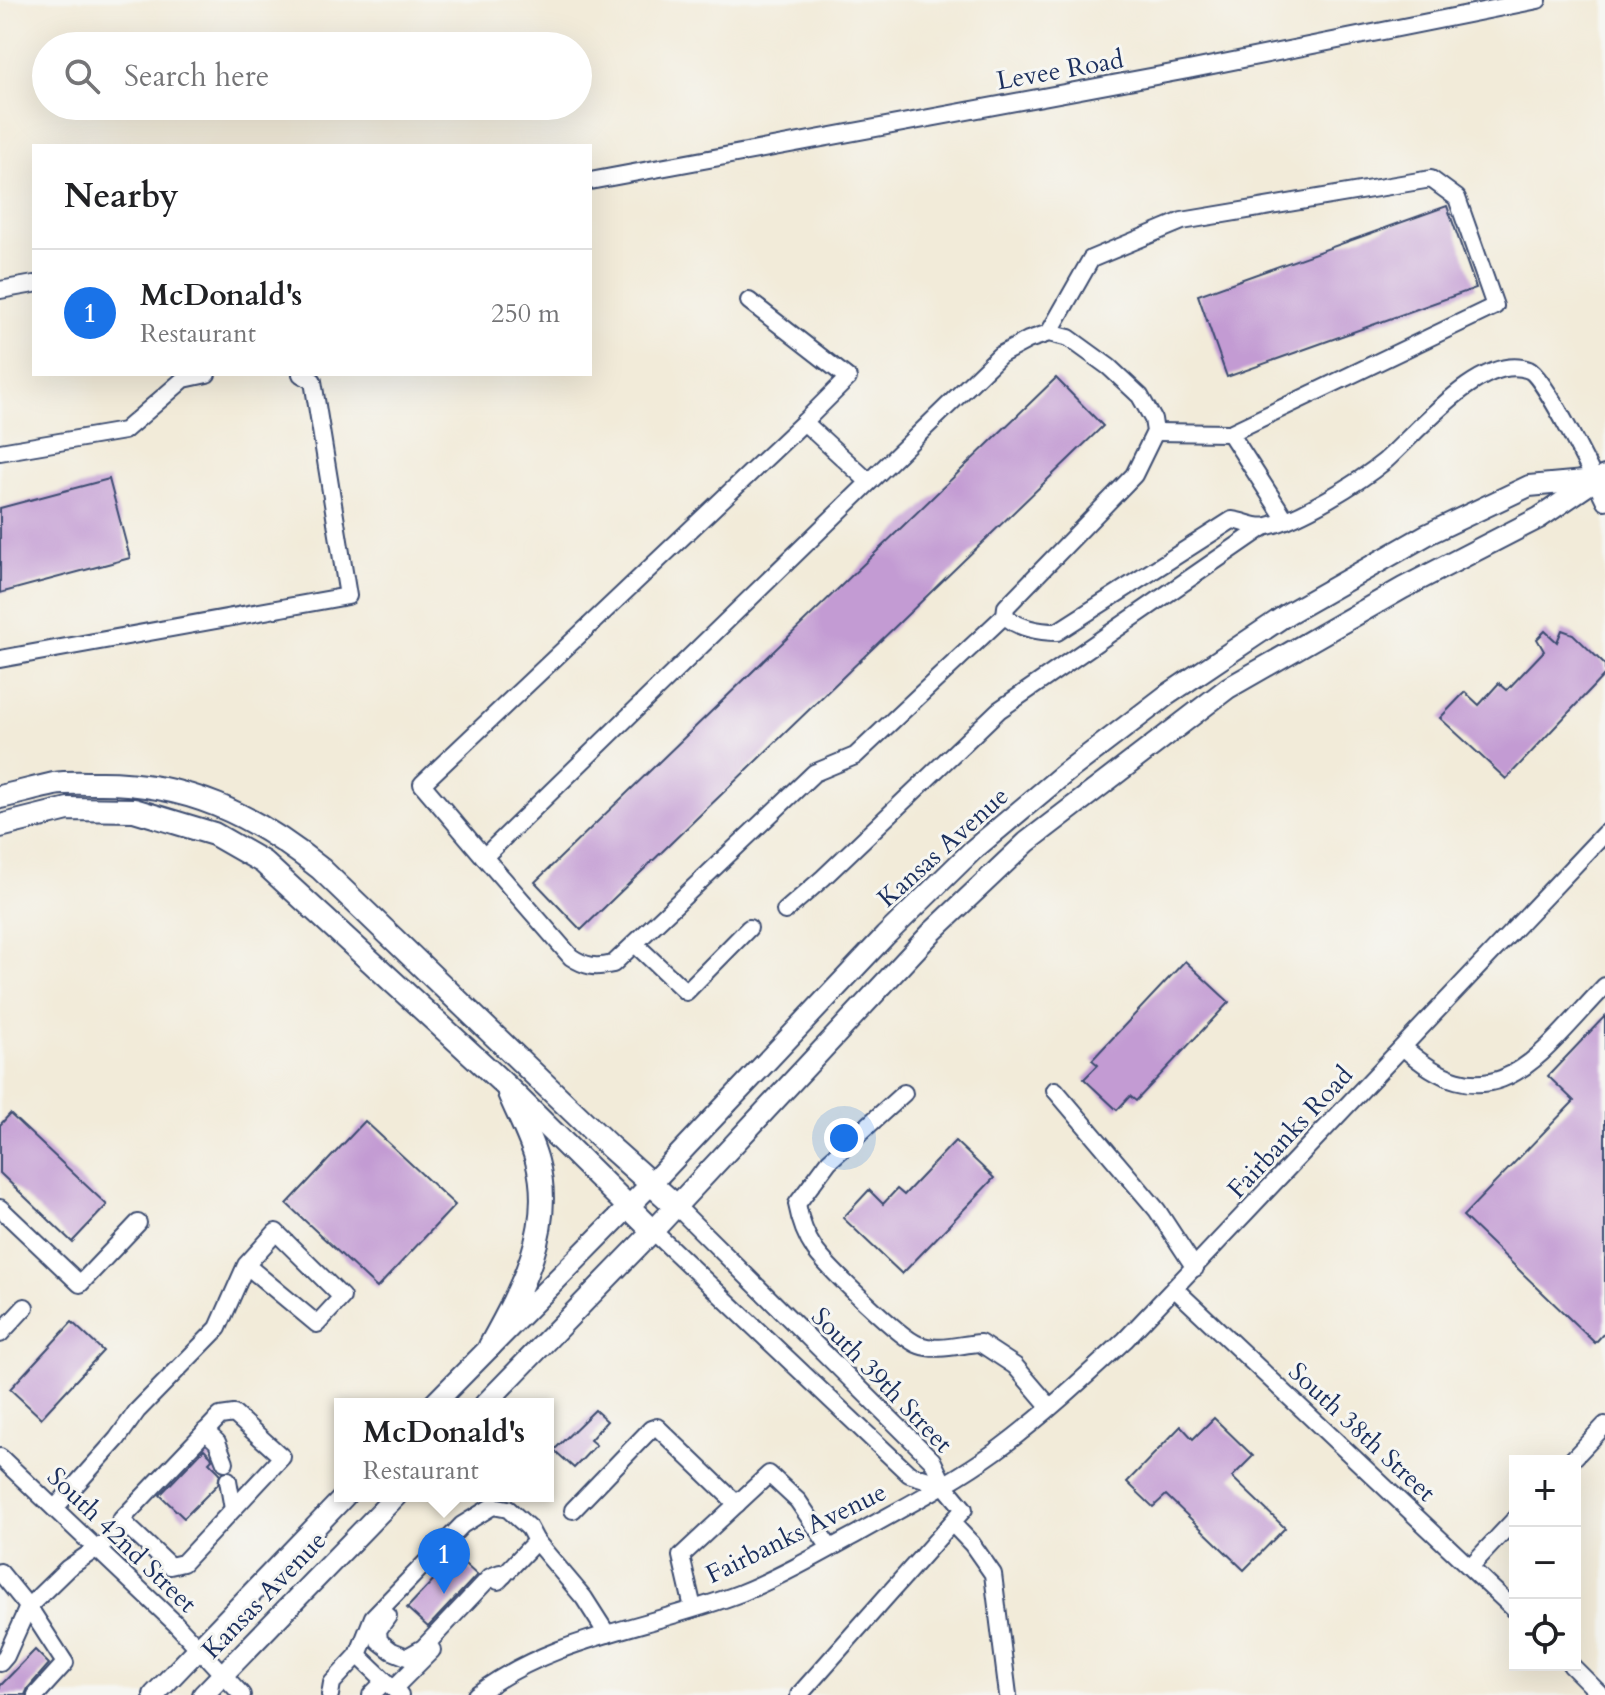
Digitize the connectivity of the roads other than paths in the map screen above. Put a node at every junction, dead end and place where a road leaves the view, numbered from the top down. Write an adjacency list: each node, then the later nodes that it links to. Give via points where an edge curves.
1 (1538, 0): 2 (street, Levee Road)
2 (592, 181)
3 (32, 284): 4 (street)
4 (0, 290)
5 (749, 301): 9 (street, via 848,378)
6 (1049, 333): 10 (street, via 1069,338 1109,367 1140,396); 11 (street, via 1091,259 1182,221 1431,179 1457,198 1495,306); 14 (street, via 1000,355)
7 (198, 376): 12 (street, via 184,379 124,431)
8 (304, 376): 19 (street, via 313,381 348,596)
9 (804, 422): 14 (street); 23 (street, via 422,784)
10 (1155, 432): 11 (street); 18 (street, via 1134,475 1006,607)
11 (1230, 433): 16 (street)
12 (0, 452)
13 (1600, 478): 15 (street); 16 (street, via 1540,379 1530,370 1509,367 1484,375 1462,391 1349,486); 32 (main road, Kansas Avenue, via 1529,486 1428,534 1289,613 1167,695 973,850); 34 (main road, Kansas Avenue, via 1539,518 1228,688 1027,842 932,932)
14 (869, 482): 23 (street)
15 (1605, 501)
16 (1286, 520): 17 (street)
17 (1264, 527): 18 (street, via 1232,520 1057,632); 24 (street, via 999,710)
18 (1010, 619): 26 (street, via 855,756 814,773)
19 (0, 659)
20 (0, 797): 32 (highway, via 57,784 132,783 183,792 232,810 286,841)
21 (0, 826): 29 (highway, via 68,809 134,810 214,834 263,862)
22 (1605, 833): 28 (street, Fairbanks Road)
23 (484, 857): 26 (street, via 584,966 613,964)
24 (785, 911)
25 (749, 928): 26 (street, via 686,992)
26 (635, 944)
27 (1605, 986): 28 (street, via 1528,1066 1508,1079 1464,1083 1441,1076)
28 (1403, 1047): 39 (street, Fairbanks Road)
29 (505, 1085): 33 (highway); 43 (highway, via 537,1161 544,1208 531,1263)
30 (1055, 1090): 39 (street, via 1157,1210)
31 (904, 1093): 46 (street, via 829,1161 797,1204 800,1220 816,1251 895,1330 936,1349 980,1343 1015,1366)
32 (651, 1184): 33 (main road, Kansas Avenue); 34 (highway)
33 (629, 1206): 37 (highway); 43 (main road, Kansas Avenue)
34 (676, 1206): 37 (main road, Kansas Avenue); 54 (street, South 39th Street, via 932,1460)
35 (0, 1208): 36 (street, via 80,1284)
36 (138, 1223)
37 (653, 1231): 45 (main road, Kansas Avenue); 54 (street, South 39th Street, via 909,1474)
38 (246, 1265): 38 (street, via 276,1232 342,1297 317,1324); 58 (street, via 218,1328 137,1411)
39 (1195, 1268): 40 (street, Fairbanks Road)
40 (1175, 1289): 46 (street, Fairbanks Road); 68 (street, South 38th Street)
41 (25, 1307): 42 (street)
42 (0, 1334)
43 (490, 1346): 44 (main road, Kansas Avenue)
44 (440, 1398)
45 (491, 1398)
46 (1050, 1407): 49 (street, Fairbanks Road)
47 (1605, 1425): 50 (street)
48 (205, 1431): 51 (street, via 217,1442); 59 (street, via 220,1416 234,1414 282,1457); 61 (street)
49 (996, 1451): 54 (street, Fairbanks Avenue)
50 (1577, 1455)
51 (225, 1462)
52 (3, 1465): 58 (street, South 42nd Street)
53 (228, 1480): 59 (street)
54 (944, 1485): 64 (street, via 964,1509); 67 (street, Fairbanks Avenue)
55 (339, 1502): 75 (main road, Kansas Avenue)
56 (390, 1502): 79 (main road, Kansas Avenue)
57 (737, 1504): 60 (street, via 657,1427); 67 (street, via 769,1474 798,1501); 73 (street, via 681,1556)
58 (55, 1508): 66 (street, South 42nd Street)
59 (233, 1509): 61 (street, via 183,1563 170,1566)
60 (573, 1510)
61 (124, 1524): 66 (street)
62 (462, 1525): 65 (street, via 493,1506 508,1509); 70 (street, via 464,1534 385,1620 379,1641 407,1657 423,1648 490,1577); 76 (street, via 373,1617)
63 (1509, 1525): 68 (street)
64 (949, 1526): 88 (street); 89 (street, via 972,1544 993,1574)
65 (536, 1541): 70 (street); 74 (street)
66 (98, 1548): 72 (street, via 68,1568); 75 (street, South 42nd Street)
67 (830, 1548): 73 (street, Fairbanks Avenue, via 741,1593)
68 (1470, 1567): 71 (street, South 38th Street)
69 (0, 1572): 72 (street)
70 (504, 1575): 80 (street)
71 (1509, 1604)
72 (28, 1607): 77 (street); 81 (street, via 65,1663)
73 (693, 1608): 74 (street, Fairbanks Avenue)
74 (607, 1634): 87 (street, Fairbanks Avenue, via 509,1671)
75 (198, 1649): 79 (street, South 42nd Street); 82 (main road, Kansas Avenue)
76 (358, 1655): 80 (street); 85 (street, via 332,1683)
77 (2, 1657)
78 (1577, 1671): 90 (street)
79 (222, 1675): 83 (main road, Kansas Avenue); 84 (street, South 42nd Street)
80 (393, 1688): 86 (street)
81 (36, 1695)
82 (154, 1695)
83 (203, 1695)
84 (242, 1695)
85 (330, 1695)
86 (371, 1695)
87 (476, 1695)
88 (799, 1695)
89 (1008, 1695)
90 (1601, 1695)

